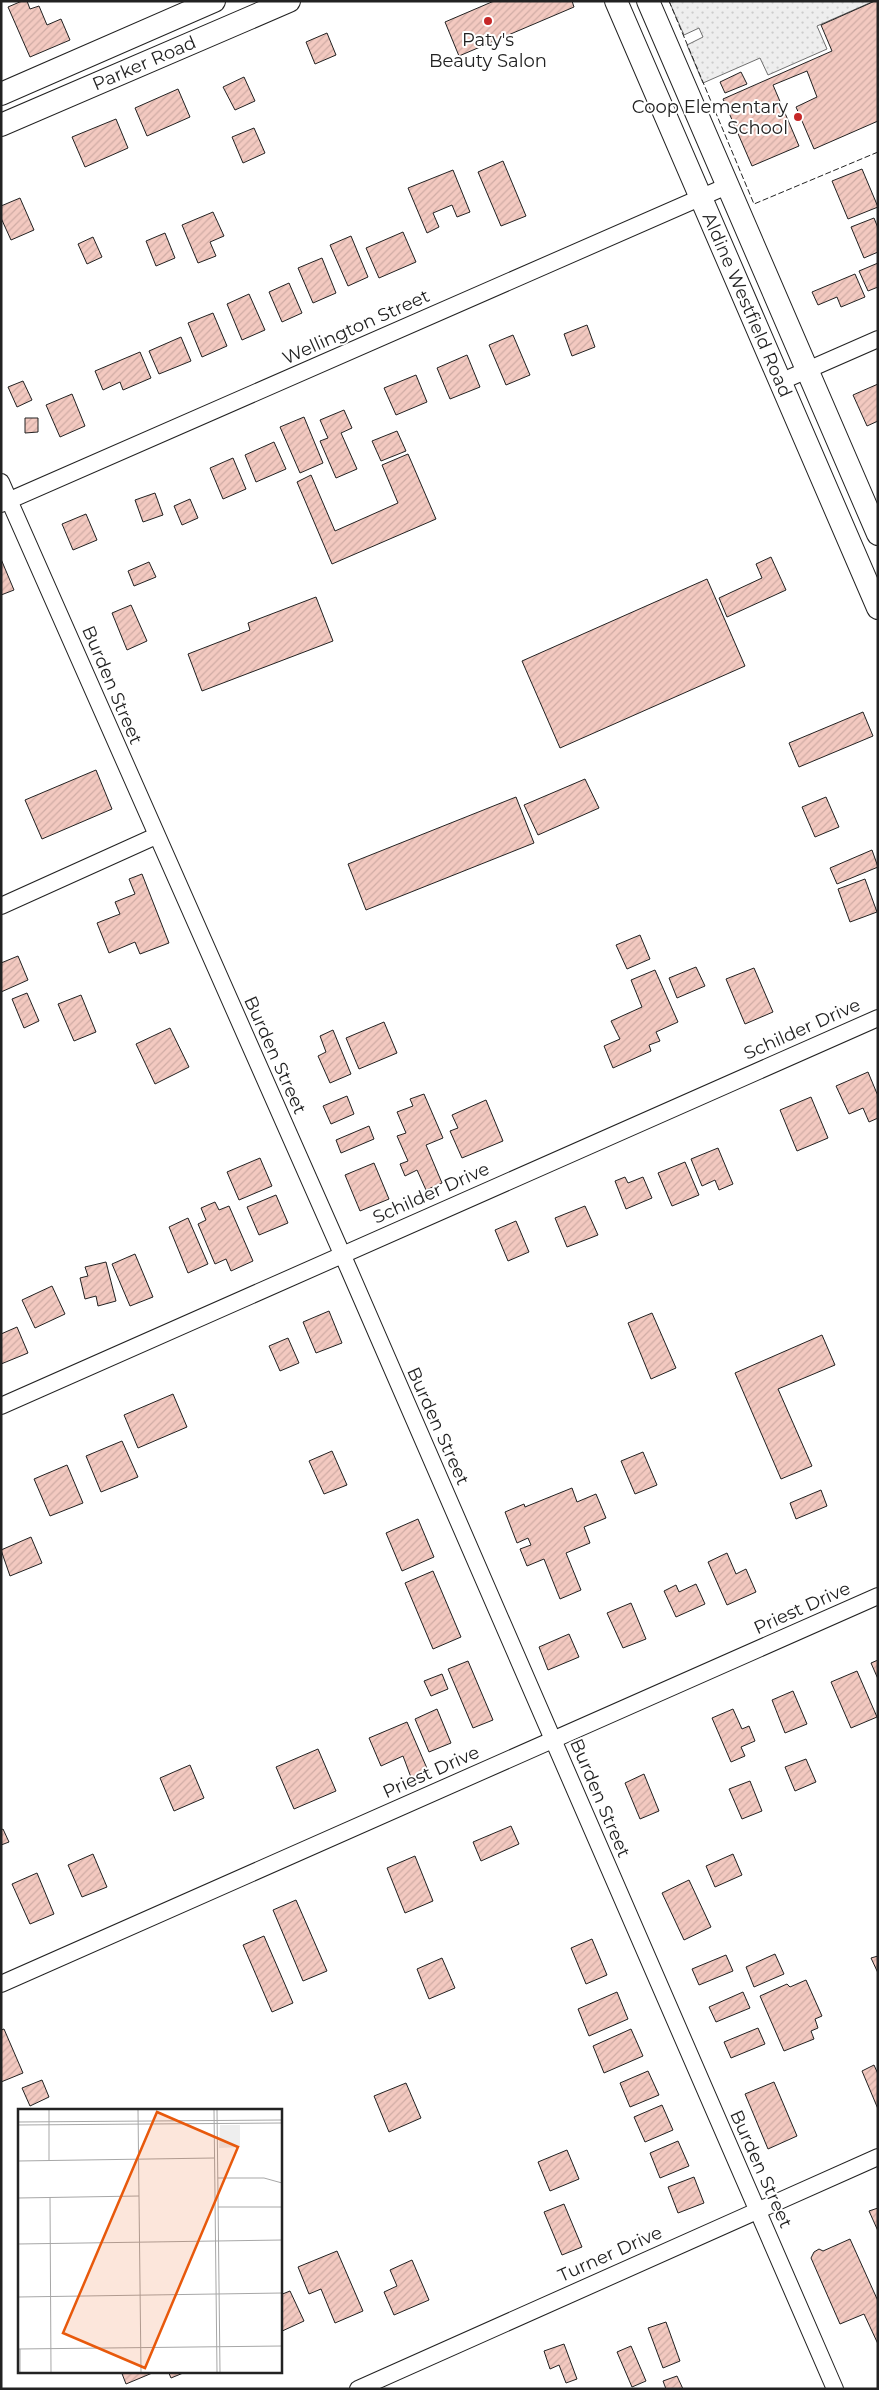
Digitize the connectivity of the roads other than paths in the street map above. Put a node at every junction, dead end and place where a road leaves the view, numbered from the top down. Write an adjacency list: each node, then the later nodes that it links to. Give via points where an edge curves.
1 (214, 1): 5 (main road, Parker Road)
2 (289, 1): 6 (main road, Parker Road)
3 (616, 1): 10 (main road, Aldine Westfield Road)
4 (648, 1): 9 (main road, Aldine Westfield Road)
5 (150, 30): 6 (main road); 7 (main road, Parker Road)
6 (160, 56): 8 (main road, Parker Road)
7 (1, 94)
8 (1, 125)
9 (727, 186): 10 (street, Wellington Street); 12 (main road, Aldine Westfield Road)
10 (700, 198): 13 (main road, Aldine Westfield Road); 16 (street, Wellington Street)
11 (878, 339): 12 (street)
12 (807, 370): 13 (street); 15 (main road, Aldine Westfield Road)
13 (780, 382): 17 (main road, Aldine Westfield Road)
14 (1, 482): 16 (street, Burden Street)
15 (859, 491): 17 (main road); 18 (main road, Aldine Westfield Road)
16 (5, 502): 20 (street, Burden Street)
17 (832, 503): 19 (main road, Aldine Westfield Road)
18 (878, 534)
19 (878, 608)
20 (156, 836): 21 (street); 23 (street, Burden Street)
21 (1, 906)
22 (878, 1018): 23 (street, Schilder Drive)
23 (342, 1254): 24 (street, Schilder Drive); 26 (street, Burden Street)
24 (1, 1406)
25 (878, 1596): 26 (street, Priest Drive)
26 (553, 1740): 27 (street, Priest Drive); 29 (street, Burden Street)
27 (1, 1984)
28 (878, 2157): 29 (street, Turner Drive)
29 (757, 2210): 30 (street, Turner Drive); 31 (street, Burden Street)
30 (358, 2389)
31 (835, 2389)

